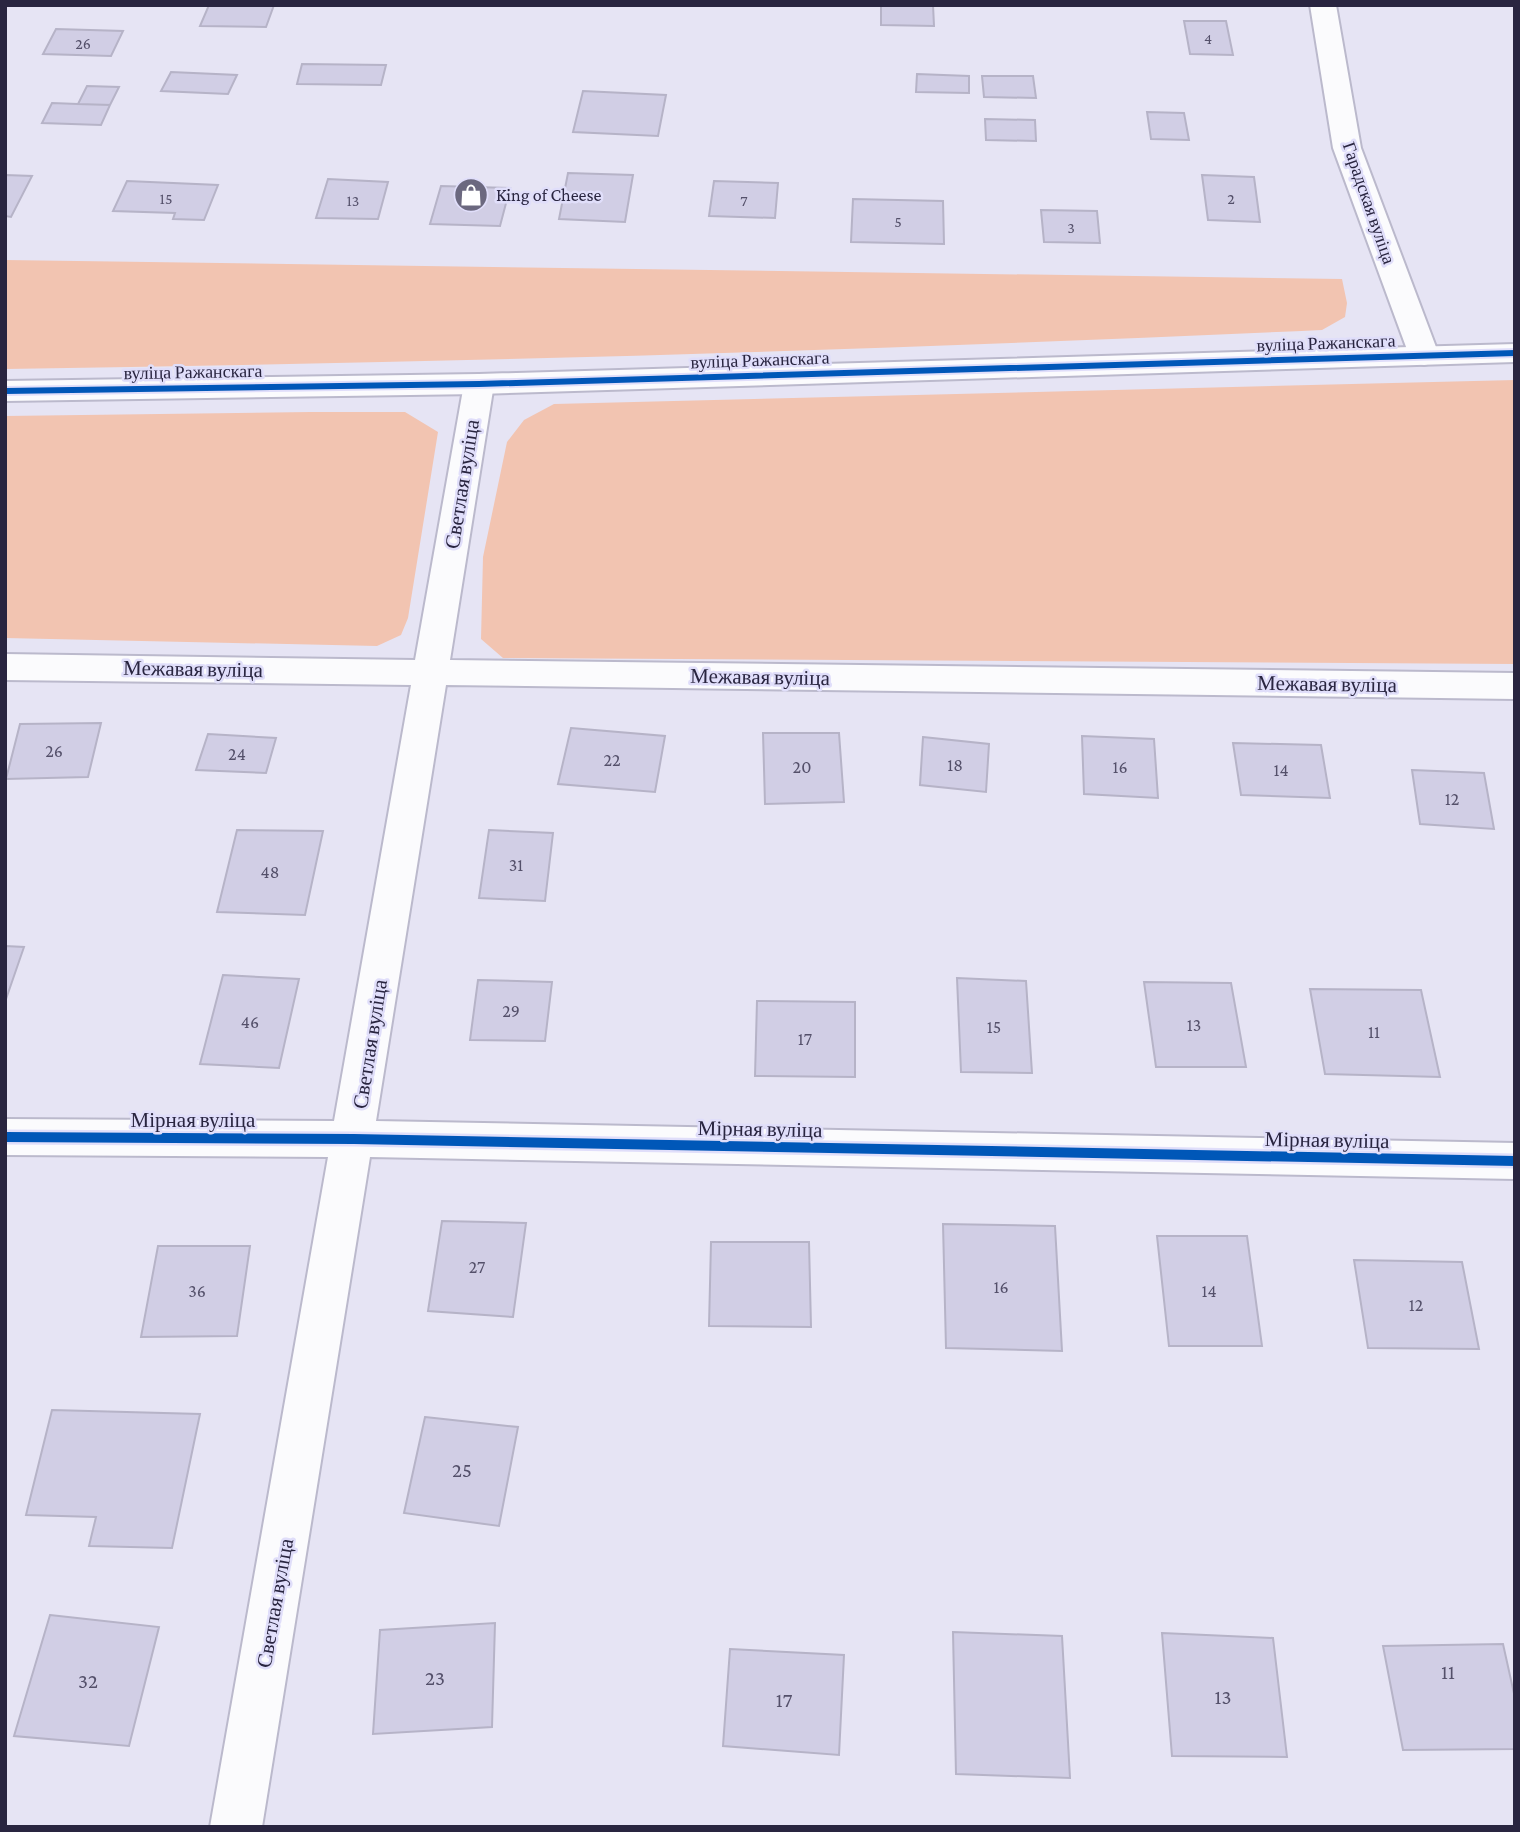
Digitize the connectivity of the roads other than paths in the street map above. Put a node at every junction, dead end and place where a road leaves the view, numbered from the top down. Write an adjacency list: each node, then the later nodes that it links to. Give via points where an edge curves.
1 (1323, 5): 3 (street, Гарадская вуліца, via 1347,148)
2 (1515, 353): 3 (street, вуліца Ражанскага)
3 (1424, 355): 4 (street, вуліца Ражанскага)
4 (479, 384): 5 (street, вуліца Ражанскага); 7 (street, Светлая вуліца)
5 (5, 391)
6 (5, 667): 7 (street, Межавая вуліца)
7 (431, 673): 8 (street, Межавая вуліца); 10 (street, Светлая вуліца)
8 (1515, 686)
9 (5, 1137): 10 (street, Мірная вуліца)
10 (354, 1139): 11 (street, Мірная вуліца); 12 (street, Светлая вуліца)
11 (1515, 1161)
12 (236, 1827)

